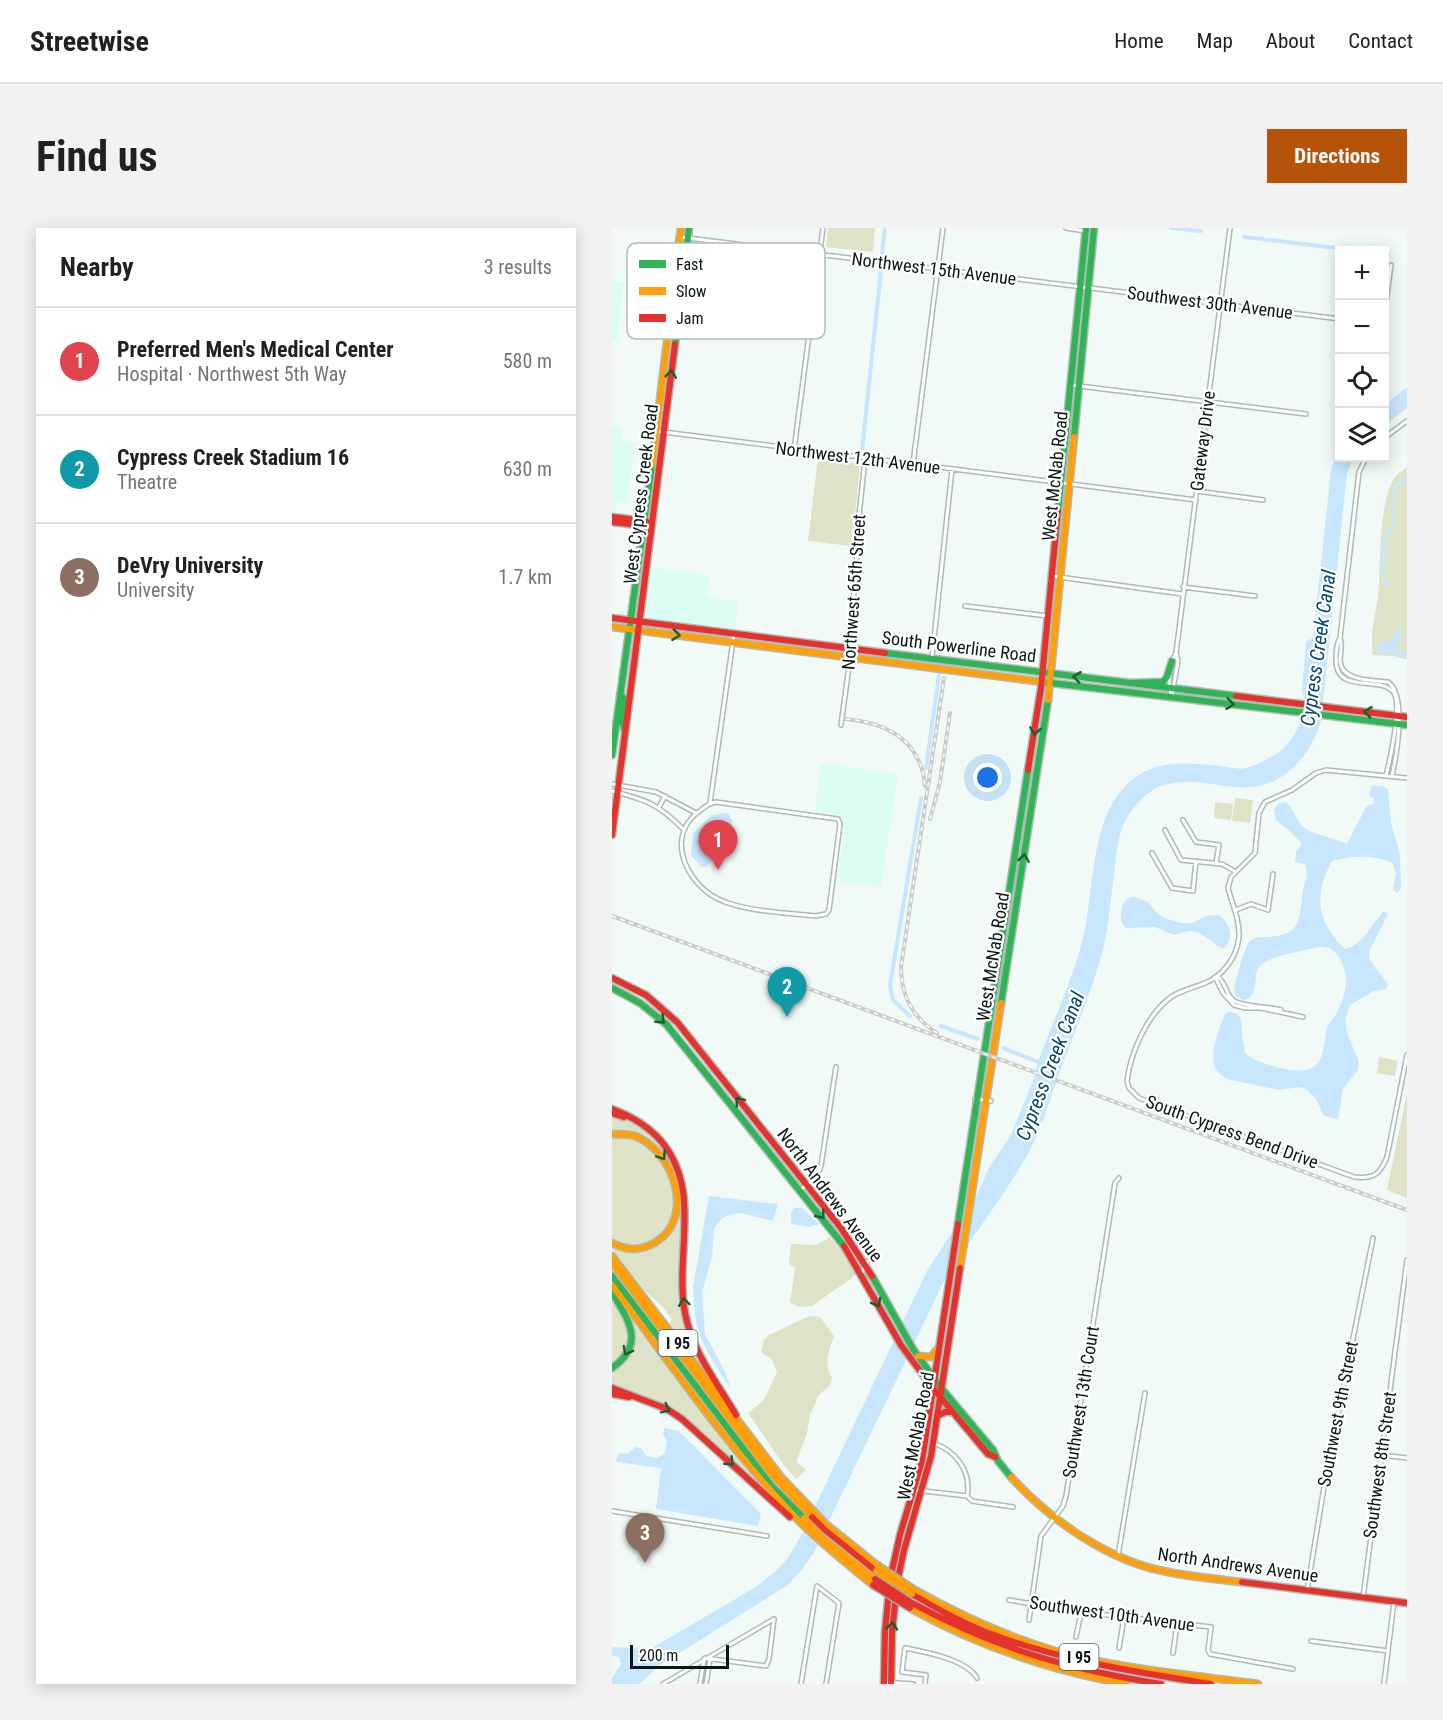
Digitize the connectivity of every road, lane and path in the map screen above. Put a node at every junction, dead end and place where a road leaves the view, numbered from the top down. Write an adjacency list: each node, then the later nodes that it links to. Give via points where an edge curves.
1 (681, 228): 9 (main road, West Cypress Creek Road)
2 (688, 228): 9 (main road, West Cypress Creek Road)
3 (823, 228): 13 (street)
4 (943, 228): 16 (street)
5 (1066, 228): 8 (street)
6 (1094, 228): 17 (main road, West McNab Road)
7 (1230, 228): 19 (street, Gateway Drive)
8 (1086, 229): 17 (main road, West McNab Road)
9 (684, 237): 10 (main road, West Cypress Creek Road); 11 (main road, West Cypress Creek Road); 12 (street, Northwest 15th Avenue)
10 (683, 243)
11 (684, 243)
12 (732, 243)
13 (821, 243)
14 (825, 255): 16 (street, Northwest 15th Avenue)
15 (1391, 265): 18 (street)
16 (938, 269): 17 (street, Northwest 15th Avenue); 34 (street)
17 (1084, 288): 19 (street, Southwest 30th Avenue); 24 (main road, West McNab Road)
18 (1386, 300)
19 (1219, 304): 20 (street, Southwest 30th Avenue); 25 (street, Gateway Drive)
20 (1335, 318)
21 (667, 339): 28 (main road, West Cypress Creek Road)
22 (675, 339): 29 (main road, West Cypress Creek Road, one-way to 22)
23 (809, 339): 31 (street)
24 (1075, 386): 25 (street); 36 (main road, West McNab Road)
25 (1208, 402): 26 (street); 37 (street, Gateway Drive)
26 (1306, 414)
27 (1407, 421): 30 (street)
28 (656, 431): 29 (street, Northwest 12th Avenue); 42 (main road, West Cypress Creek Road)
29 (663, 432): 31 (street, Northwest 12th Avenue); 43 (main road, West Cypress Creek Road)
30 (1389, 434)
31 (794, 450): 32 (street, Northwest 12th Avenue)
32 (865, 459): 34 (street, Northwest 12th Avenue); 59 (street, Northwest 65th Street)
33 (1364, 462): 58 (street, via 1359,472)
34 (913, 464): 35 (street, Northwest 12th Avenue)
35 (952, 469): 36 (street, Northwest 12th Avenue); 62 (street)
36 (1065, 483): 38 (street, Northwest 12th Avenue); 44 (main road, West McNab Road); 45 (main road, West McNab Road)
37 (1197, 491): 38 (street, Gateway Drive); 39 (street)
38 (1196, 500): 46 (street, Gateway Drive)
39 (1263, 500)
40 (612, 517): 42 (main road)
41 (612, 522): 42 (main road)
42 (644, 524): 43 (main road); 52 (main road, West Cypress Creek Road)
43 (652, 524): 53 (main road, West Cypress Creek Road)
44 (1052, 576): 45 (street); 50 (main road, West McNab Road)
45 (1060, 579): 47 (street); 65 (main road, West McNab Road)
46 (1183, 587): 47 (street, Gateway Drive); 48 (street)
47 (1182, 594): 60 (street, Gateway Drive)
48 (1255, 596)
49 (965, 606): 50 (street)
50 (1049, 616): 64 (main road, West McNab Road)
51 (612, 618): 52 (main road, South Powerline Road)
52 (631, 620): 53 (main road, South Powerline Road); 55 (main road, West Cypress Creek Road)
53 (640, 621): 56 (main road, West Cypress Creek Road); 57 (main road, South Powerline Road)
54 (612, 627): 55 (main road, South Powerline Road)
55 (630, 629): 56 (main road, South Powerline Road); 70 (main road, West Cypress Creek Road)
56 (639, 630): 57 (main road, South Powerline Road, one-way to 57); 76 (main road, West Cypress Creek Road)
57 (734, 638): 59 (main road, South Powerline Road); 61 (main road, South Powerline Road); 83 (street)
58 (1340, 638): 72 (street, via 1335,659 1338,672 1350,681 1386,687); 73 (street, via 1344,671 1353,677 1394,685)
59 (848, 648): 61 (street, Northwest 65th Street); 62 (main road, South Powerline Road)
60 (1176, 653): 63 (street, Gateway Drive); 69 (street, Gateway Drive)
61 (849, 656): 66 (main road, South Powerline Road); 75 (street, Northwest 65th Street)
62 (932, 659): 64 (main road, South Powerline Road)
63 (1172, 661): 68 (main road, via 1163,682); 69 (street, Gateway Drive)
64 (1043, 673): 65 (main road, South Powerline Road); 66 (main road, West McNab Road)
65 (1051, 674): 67 (main road, West McNab Road); 68 (main road, South Powerline Road, one-way to 65)
66 (1042, 682): 67 (main road, South Powerline Road); 100 (main road, West McNab Road, one-way to 100)
67 (1051, 683): 71 (main road, South Powerline Road); 100 (main road, West McNab Road, one-way to 67)
68 (1127, 683): 69 (main road, South Powerline Road)
69 (1172, 689): 71 (street, Gateway Drive); 74 (main road, South Powerline Road, one-way to 69, via 1329,707)
70 (620, 694): 76 (main road, via 625,699 622,722); 77 (main road, West Cypress Creek Road)
71 (1172, 696): 74 (main road, South Powerline Road, one-way to 74)
72 (1397, 702): 73 (street); 74 (street)
73 (1403, 703): 74 (street)
74 (1401, 720): 78 (street); 79 (street)
75 (841, 725)
76 (626, 734): 81 (main road, West Cypress Creek Road)
77 (612, 754)
78 (1386, 776): 79 (street); 93 (street, via 1326,770 1265,802 1259,813 1255,853)
79 (1392, 776): 80 (street)
80 (1407, 778)
81 (615, 788): 82 (street); 84 (street); 89 (main road, West Cypress Creek Road)
82 (665, 796): 84 (street); 85 (street)
83 (710, 803): 85 (street); 87 (street, via 838,819 826,914 815,916 740,906 712,896 695,880 683,860 680,848)
84 (659, 807): 87 (street)
85 (696, 813): 87 (street)
86 (1183, 820): 92 (street, via 1196,842 1219,845)
87 (684, 830)
88 (1165, 830): 91 (street, via 1181,860)
89 (612, 835)
90 (1152, 853): 91 (street, via 1172,888 1193,891)
91 (1196, 861): 92 (street)
92 (1216, 863): 93 (street)
93 (1236, 872): 95 (street, via 1228,888)
94 (1273, 874): 95 (street, via 1268,910 1251,904)
95 (1235, 910): 96 (street, via 1239,928 1236,948 1226,968)
96 (1216, 977): 99 (street, via 1238,1004); 101 (street, South Cypress Bend Drive, via 1179,992 1150,1018 1128,1073 1133,1094 1354,1177 1366,1178 1383,1168 1387,1157)
97 (612, 978): 107 (main road, North Andrews Avenue, one-way to 97, via 676,1022 646,996)
98 (612, 988): 108 (main road, North Andrews Avenue, one-way to 108, via 640,1003 666,1024)
99 (1303, 1016)
100 (993, 1029): 103 (main road, West McNab Road)
101 (1407, 1055)
102 (836, 1067): 107 (street, via 821,1166 815,1179)
103 (983, 1100): 118 (main road, West McNab Road, via 962,1257); 118 (main road, West McNab Road, via 961,1215)
104 (612, 1111): 131 (main road, one-way to 104, via 705,1365 688,1327 682,1285 686,1203 681,1173 663,1141 650,1129)
105 (612, 1134): 110 (main road, one-way to 110, via 634,1134 655,1147 672,1175 677,1199 672,1226 657,1243 633,1249)
106 (1119, 1178): 142 (street, Southwest 13th Court, via 1115,1183 1066,1496)
107 (806, 1185): 108 (street); 113 (main road, North Andrews Avenue)
108 (800, 1190): 115 (main road, North Andrews Avenue, one-way to 115)
109 (1372, 1238): 146 (street, Southwest 9th Street)
110 (612, 1243)
111 (612, 1256): 131 (main road, I 95)
112 (1407, 1260): 133 (street, Southwest 8th Street)
113 (867, 1262): 115 (street); 121 (main road, North Andrews Avenue)
114 (612, 1263): 140 (main road, via 750,1448)
115 (861, 1274): 125 (main road, North Andrews Avenue, one-way to 125, via 893,1332)
116 (612, 1276): 143 (main road)
117 (612, 1285): 143 (main road, I 95, via 751,1469)
118 (953, 1290): 120 (main road, West McNab Road); 125 (main road, West McNab Road)
119 (612, 1293): 122 (main road, one-way to 122, via 633,1336 627,1354)
120 (940, 1346): 121 (main road, via 931,1357); 123 (main road, West McNab Road)
121 (916, 1352): 123 (main road, North Andrews Avenue)
122 (612, 1368)
123 (935, 1379): 125 (main road, West McNab Road)
124 (612, 1389): 128 (main road)
125 (938, 1390): 129 (main road, North Andrews Avenue); 130 (main road, West McNab Road); 134 (main road, North Andrews Avenue, via 993,1450); 136 (main road, West McNab Road)
126 (1145, 1393): 145 (street)
127 (612, 1394): 128 (main road)
128 (642, 1400): 143 (main road, one-way to 143, via 687,1422 785,1514)
129 (954, 1412): 130 (main road); 134 (main road, North Andrews Avenue, via 988,1454)
130 (937, 1417): 132 (main road, West McNab Road)
131 (744, 1430): 140 (main road, I 95)
132 (933, 1443): 137 (main road, West McNab Road); 138 (street, via 955,1456 967,1473)
133 (1382, 1455): 135 (street); 148 (street, Southwest 8th Street)
134 (995, 1457): 142 (main road, North Andrews Avenue)
135 (1407, 1458)
136 (915, 1490): 137 (street); 166 (main road, West McNab Road, via 901,1530 884,1625)
137 (923, 1491): 138 (street); 166 (main road, West McNab Road, one-way to 137, via 901,1564)
138 (967, 1496): 139 (street, via 972,1501)
139 (1013, 1507)
140 (806, 1508): 147 (main road, I 95, bridge, via 833,1534)
141 (612, 1511): 144 (street)
142 (1054, 1519): 145 (main road, North Andrews Avenue); 152 (street, Southwest 13th Court, via 1040,1541)
143 (800, 1520): 153 (main road, I 95, bridge, via 874,1582)
144 (767, 1536)
145 (1118, 1556): 146 (main road, North Andrews Avenue, via 1166,1572)
146 (1307, 1590): 148 (main road, North Andrews Avenue)
147 (912, 1592): 177 (main road, via 972,1626 1044,1653); 178 (main road, I 95, via 979,1624 1057,1652)
148 (1363, 1598): 150 (main road, North Andrews Avenue)
149 (1009, 1600): 152 (street, Southwest 10th Avenue)
150 (1394, 1602): 151 (main road, North Andrews Avenue); 161 (street)
151 (1407, 1603)
152 (1032, 1604): 154 (street, Southwest 10th Avenue); 156 (street, Southwest 13th Court)
153 (910, 1605): 175 (main road, I 95, via 958,1634 1009,1655); 176 (main road, via 1027,1656)
154 (1081, 1612): 155 (street, Southwest 10th Avenue); 158 (street)
155 (1124, 1617): 157 (street, Southwest 10th Avenue); 160 (street)
156 (1029, 1620)
157 (1177, 1624): 162 (street); 164 (street, Southwest 10th Avenue, via 1211,1627 1208,1650 1213,1655)
158 (1076, 1637)
159 (1311, 1641): 161 (street)
160 (1119, 1648)
161 (1388, 1651): 167 (street)
162 (1173, 1653)
163 (707, 1658): 163 (street, via 774,1619 766,1666); 168 (street); 169 (street); 170 (street)
164 (1293, 1669)
165 (977, 1678): 174 (street, via 945,1658 905,1648 902,1672 926,1675)
166 (887, 1683): 173 (street)
167 (1384, 1683)
168 (663, 1684)
169 (700, 1684)
170 (706, 1684)
171 (801, 1684): 172 (street, via 817,1586 839,1603)
172 (826, 1684)
173 (914, 1684)
174 (925, 1684)
175 (1126, 1684)
176 (1161, 1684)
177 (1211, 1684)
178 (1258, 1684)

